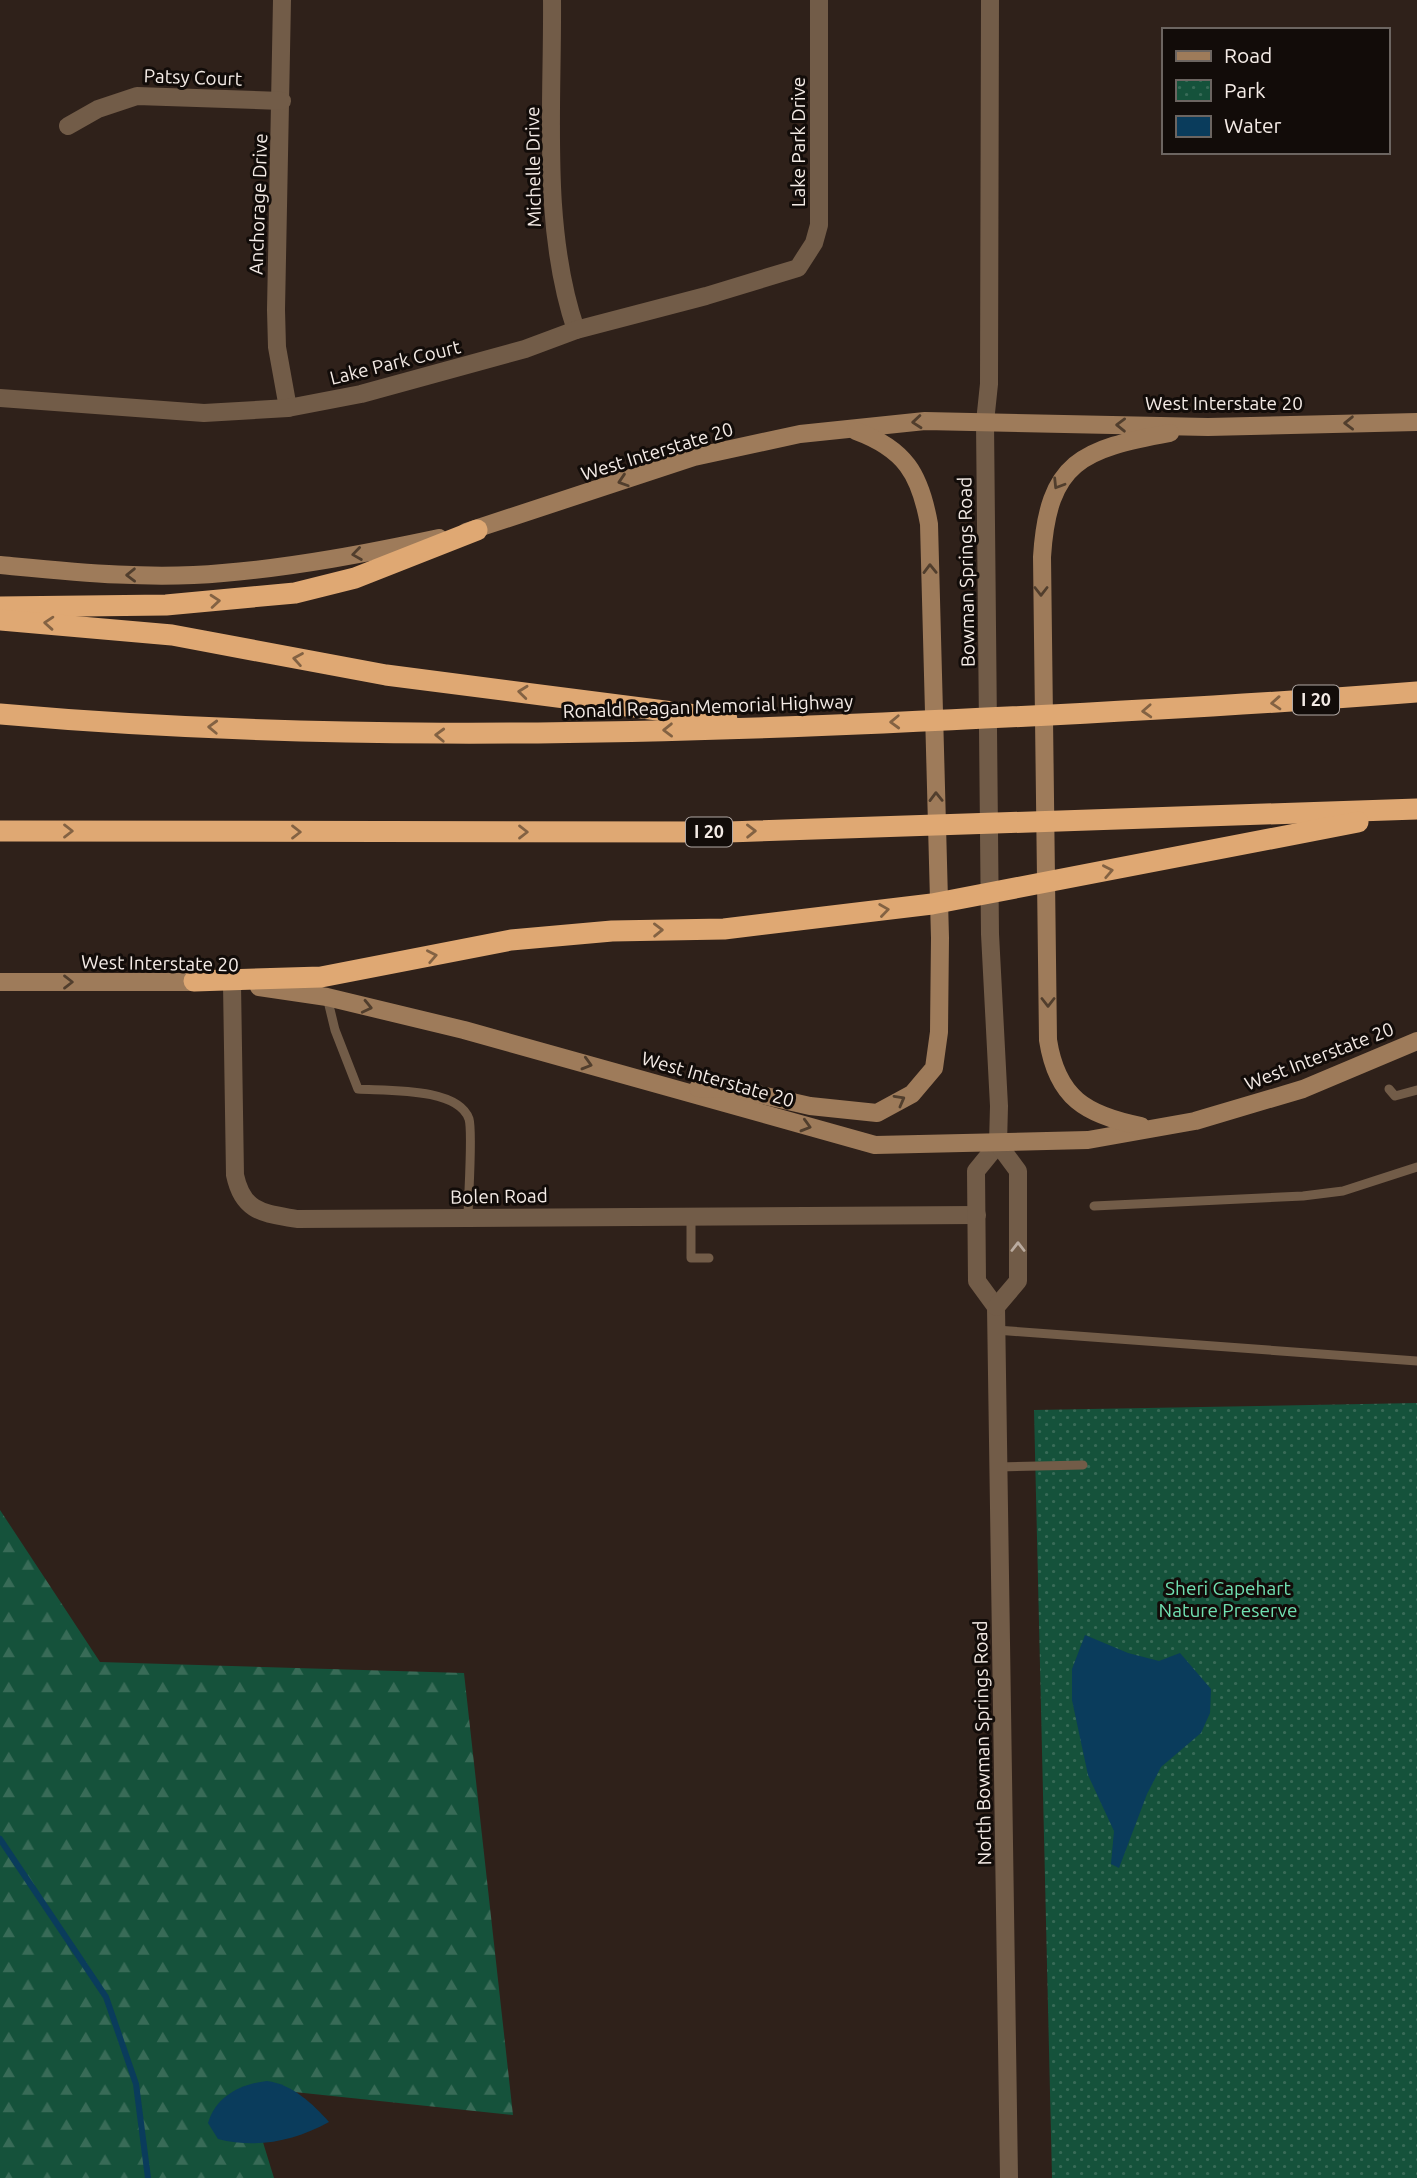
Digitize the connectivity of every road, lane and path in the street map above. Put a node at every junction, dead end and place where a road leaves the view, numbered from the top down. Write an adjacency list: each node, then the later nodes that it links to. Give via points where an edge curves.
1 (282, 0): 5 (street, Anchorage Drive)
2 (552, 0): 8 (street, Michelle Drive, via 554,227)
3 (819, 0): 7 (street, Lake Park Drive, via 819,225 806,259)
4 (990, 0): 11 (street, Bowman Springs Road)
5 (282, 101): 6 (street, Patsy Court, via 137,96 98,109); 10 (street, Anchorage Drive, via 276,310 277,347)
6 (68, 126)
7 (788, 272): 8 (street, Lake Park Court)
8 (576, 330): 10 (street, Lake Park Court, via 526,349 399,384)
9 (0, 398): 10 (street, Lake Park Court, via 204,413)
10 (288, 408)
11 (985, 422): 13 (main road, West Interstate 20, one-way to 11); 14 (main road, West Interstate 20, one-way to 14, via 925,421); 33 (street, Bowman Springs Road, via 990,934)
12 (1417, 422): 13 (main road, West Interstate 20, one-way to 13)
13 (1208, 426): 32 (main road, one-way to 32, via 1124,441 1090,454 1065,473 1051,496 1044,523 1041,590 1048,1040 1058,1080 1093,1113)
14 (850, 429): 15 (main road, West Interstate 20, one-way to 15, via 800,434 694,457); 29 (main road, one-way to 14, via 735,1089 810,1106 877,1113 912,1094 934,1068 940,938 929,524 923,491 907,463 883,441)
15 (477, 530): 16 (main road, West Interstate 20, one-way to 16, via 368,553 222,574 104,575); 17 (highway, one-way to 15, via 166,605 295,593 355,578)
16 (0, 565)
17 (0, 607)
18 (0, 620): 21 (highway, one-way to 18, via 386,675 172,635)
19 (1417, 692): 21 (highway, Ronald Reagan Memorial Highway / I 20, one-way to 21, via 1073,716)
20 (0, 714): 21 (highway, Ronald Reagan Memorial Highway / I 20, one-way to 20, via 450,735 117,724)
21 (785, 727)
22 (1417, 810): 23 (highway, I 20, one-way to 22, via 742,832); 24 (highway, one-way to 22, via 321,977 511,940 612,931 724,929 933,904)
23 (0, 831)
24 (194, 981): 25 (main road, West Interstate 20, one-way to 24); 26 (main road, West Interstate 20)
25 (0, 982)
26 (232, 984): 27 (main road, West Interstate 20); 38 (street, Bolen Road, via 235,1175 245,1200 260,1213 297,1219)
27 (327, 997): 29 (main road, West Interstate 20, one-way to 29); 38 (lane, via 358,1089 430,1094 456,1103 469,1119)
28 (1417, 1041): 32 (main road, West Interstate 20, via 1245,1108)
29 (666, 1087): 33 (main road, West Interstate 20, one-way to 33, via 875,1145)
30 (1389, 1089): 31 (lane, via 1395,1096)
31 (1417, 1090)
32 (1151, 1129): 33 (main road, West Interstate 20, via 1088,1140)
33 (998, 1144): 36 (street, via 976,1171); 40 (street, one-way to 33, via 1018,1281 1018,1171)
34 (1417, 1167): 35 (lane, via 1343,1191 1303,1196)
35 (1094, 1206)
36 (977, 1215): 37 (street, Bolen Road); 40 (street, via 977,1281)
37 (691, 1216): 38 (street, Bolen Road); 39 (lane, via 691,1258)
38 (468, 1218)
39 (709, 1258)
40 (996, 1307): 41 (street, North Bowman Springs Road)
41 (996, 1330): 42 (lane); 44 (street, North Bowman Springs Road)
42 (1417, 1361)
43 (1083, 1465): 44 (lane)
44 (998, 1467): 45 (street, North Bowman Springs Road)
45 (1009, 2178)

